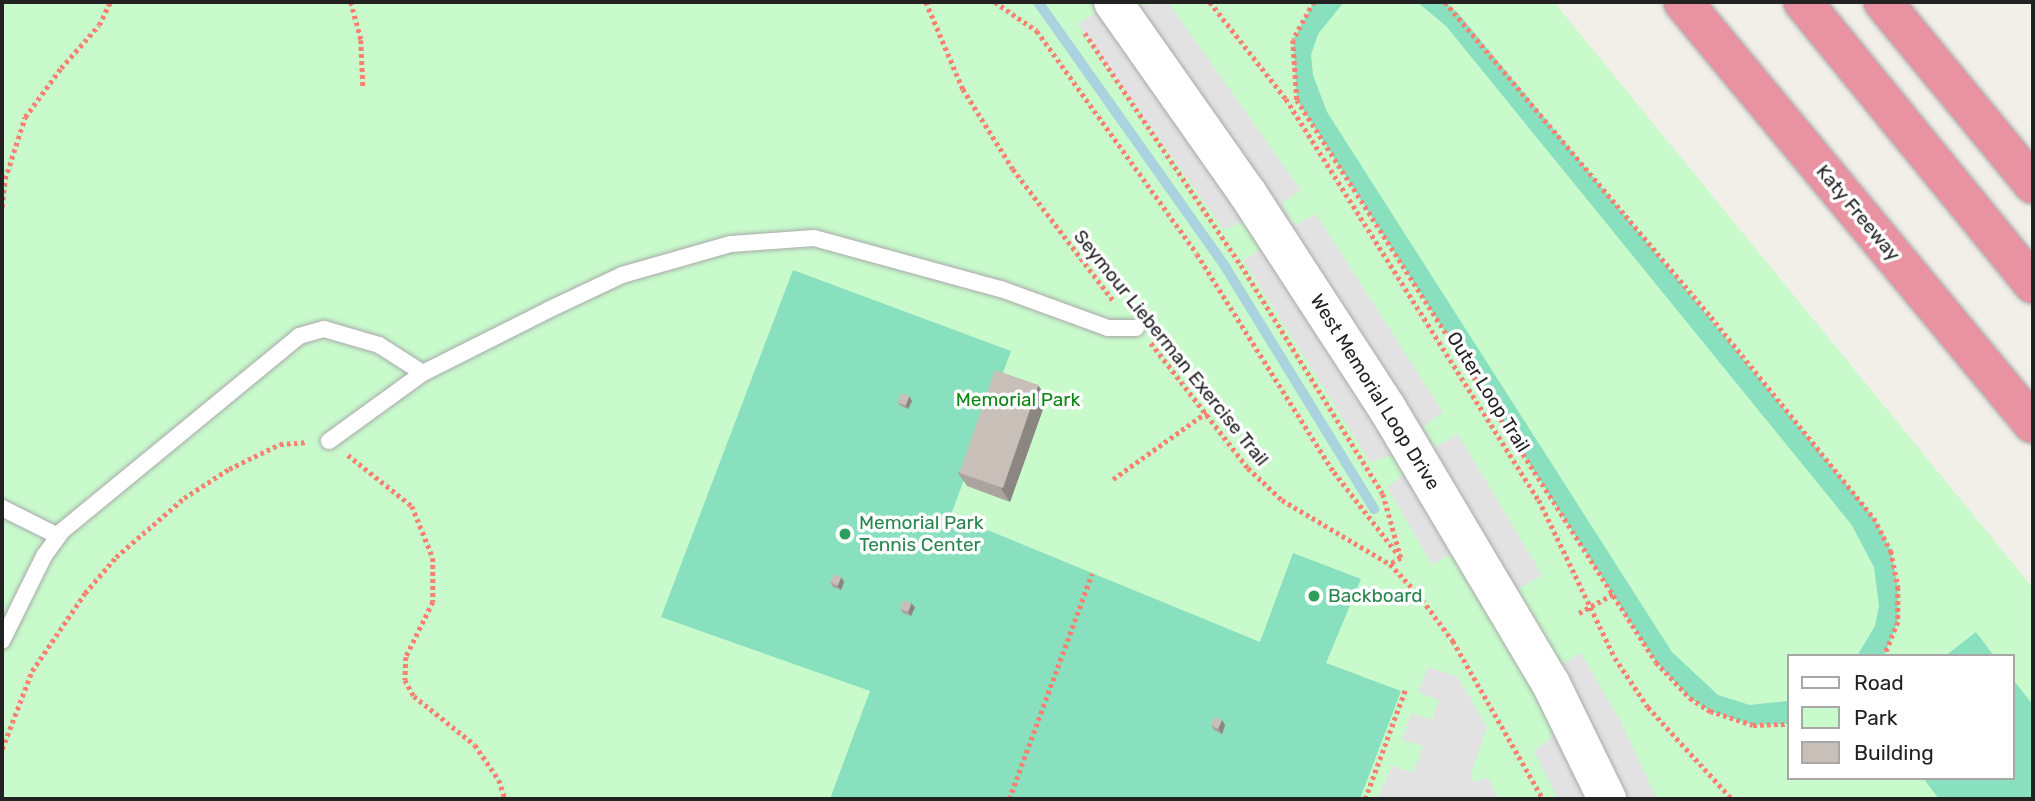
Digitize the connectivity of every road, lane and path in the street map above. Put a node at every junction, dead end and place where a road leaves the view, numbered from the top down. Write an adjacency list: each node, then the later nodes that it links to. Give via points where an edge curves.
1 (110, 2): 15 (path, via 99,25 25,117 5,179)
2 (351, 2): 13 (path, via 361,40)
3 (926, 2): 17 (path, Seymour Lieberman Exercise Trail, via 963,89 1013,169)
4 (1113, 2): 40 (street, West Memorial Loop Drive, via 1248,194 1387,408 1530,647)
5 (1210, 2): 29 (path, Outer Loop Trail, via 1286,99 1539,500)
6 (1314, 2): 28 (path, via 1293,40 1297,100)
7 (1445, 2): 32 (path, via 1874,518 1891,551 1898,587 1898,622)
8 (1683, 2): 20 (highway, Katy Freeway)
9 (1803, 2): 16 (highway)
10 (1883, 2): 14 (highway)
11 (1000, 3): 25 (path, via 1037,31 1197,254 1334,472)
12 (1085, 33): 25 (path, via 1241,265 1383,495)
13 (363, 86)
14 (2033, 184)
15 (2, 207)
16 (2033, 284)
17 (1136, 327): 18 (lane, via 1108,328 1000,289 814,238 731,244 622,275); 19 (path, Seymour Lieberman Exercise Trail)
18 (423, 373): 21 (lane); 24 (lane, via 379,345 324,329 299,336)
19 (1207, 411): 22 (path); 26 (path, Seymour Lieberman Exercise Trail, via 1248,468 1282,500)
20 (2033, 424)
21 (329, 441): 35 (path, via 280,444 229,469 184,499 116,557 85,593 32,671); 36 (path, via 412,506 426,533 436,583 433,601 406,657 405,680 414,696 475,745 499,780)
22 (1113, 480)
23 (2, 508): 24 (lane)
24 (58, 536): 31 (lane)
25 (1401, 558): 26 (path)
26 (1390, 564): 39 (path, Seymour Lieberman Exercise Trail, via 1453,641)
27 (1092, 574): 37 (path)
28 (1613, 594): 29 (path); 34 (path, via 1656,662 1690,698 1728,720)
29 (1588, 609): 30 (path); 41 (path, Outer Loop Trail, via 1648,707)
30 (1579, 614)
31 (2, 641)
32 (1885, 654)
33 (1405, 690): 38 (path)
34 (1786, 724)
35 (2, 749)
36 (505, 799)
37 (1009, 799)
38 (1365, 799)
39 (1543, 799)
40 (1607, 799)
41 (1732, 799)

